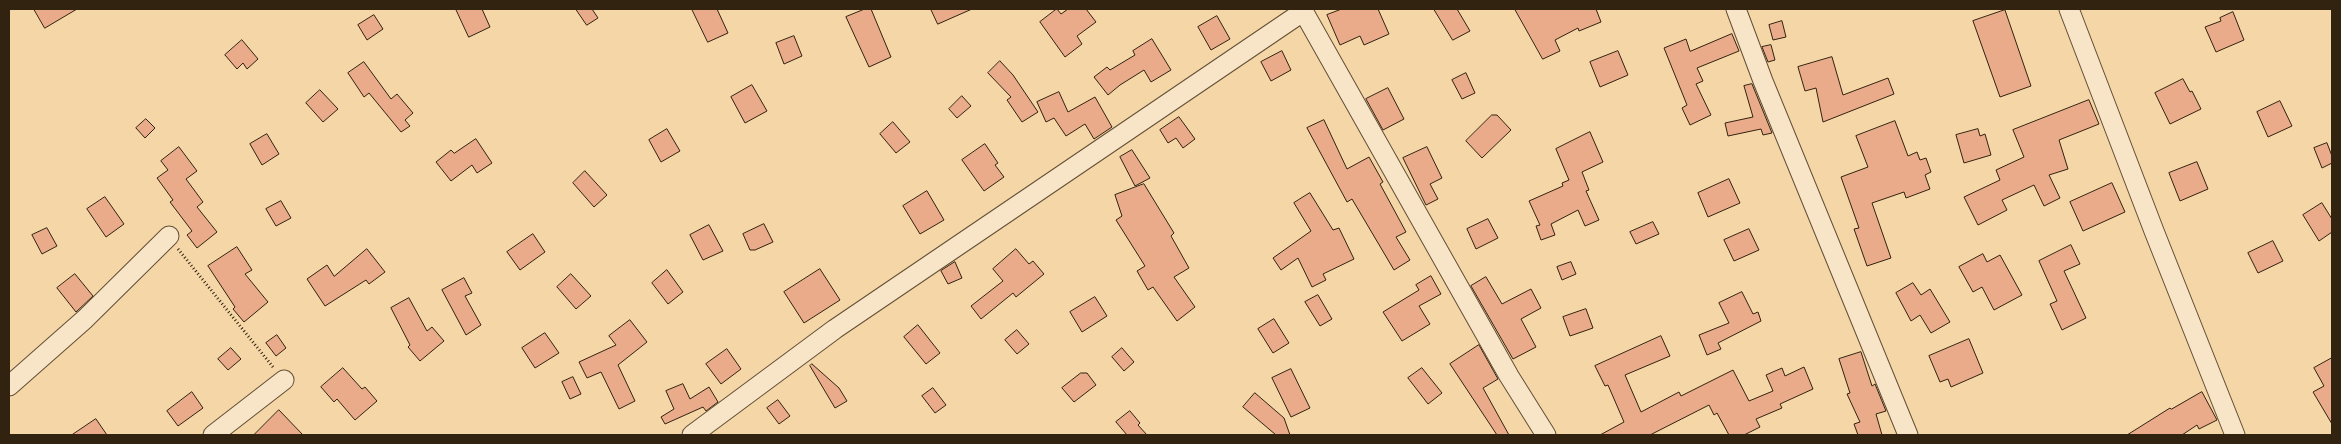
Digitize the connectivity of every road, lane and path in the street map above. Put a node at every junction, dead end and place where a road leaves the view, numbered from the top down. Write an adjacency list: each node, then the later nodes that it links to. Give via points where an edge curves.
1 (1736, 9): 10 (street)
2 (2069, 9): 11 (street)
3 (1303, 10): 8 (street, via 835,329); 9 (street, via 1509,376)
4 (169, 236): 5 (path); 6 (street, via 85,319)
5 (284, 380): 7 (street)
6 (9, 386)
7 (213, 435)
8 (692, 435)
9 (1546, 435)
10 (1908, 435)
11 (2235, 435)

